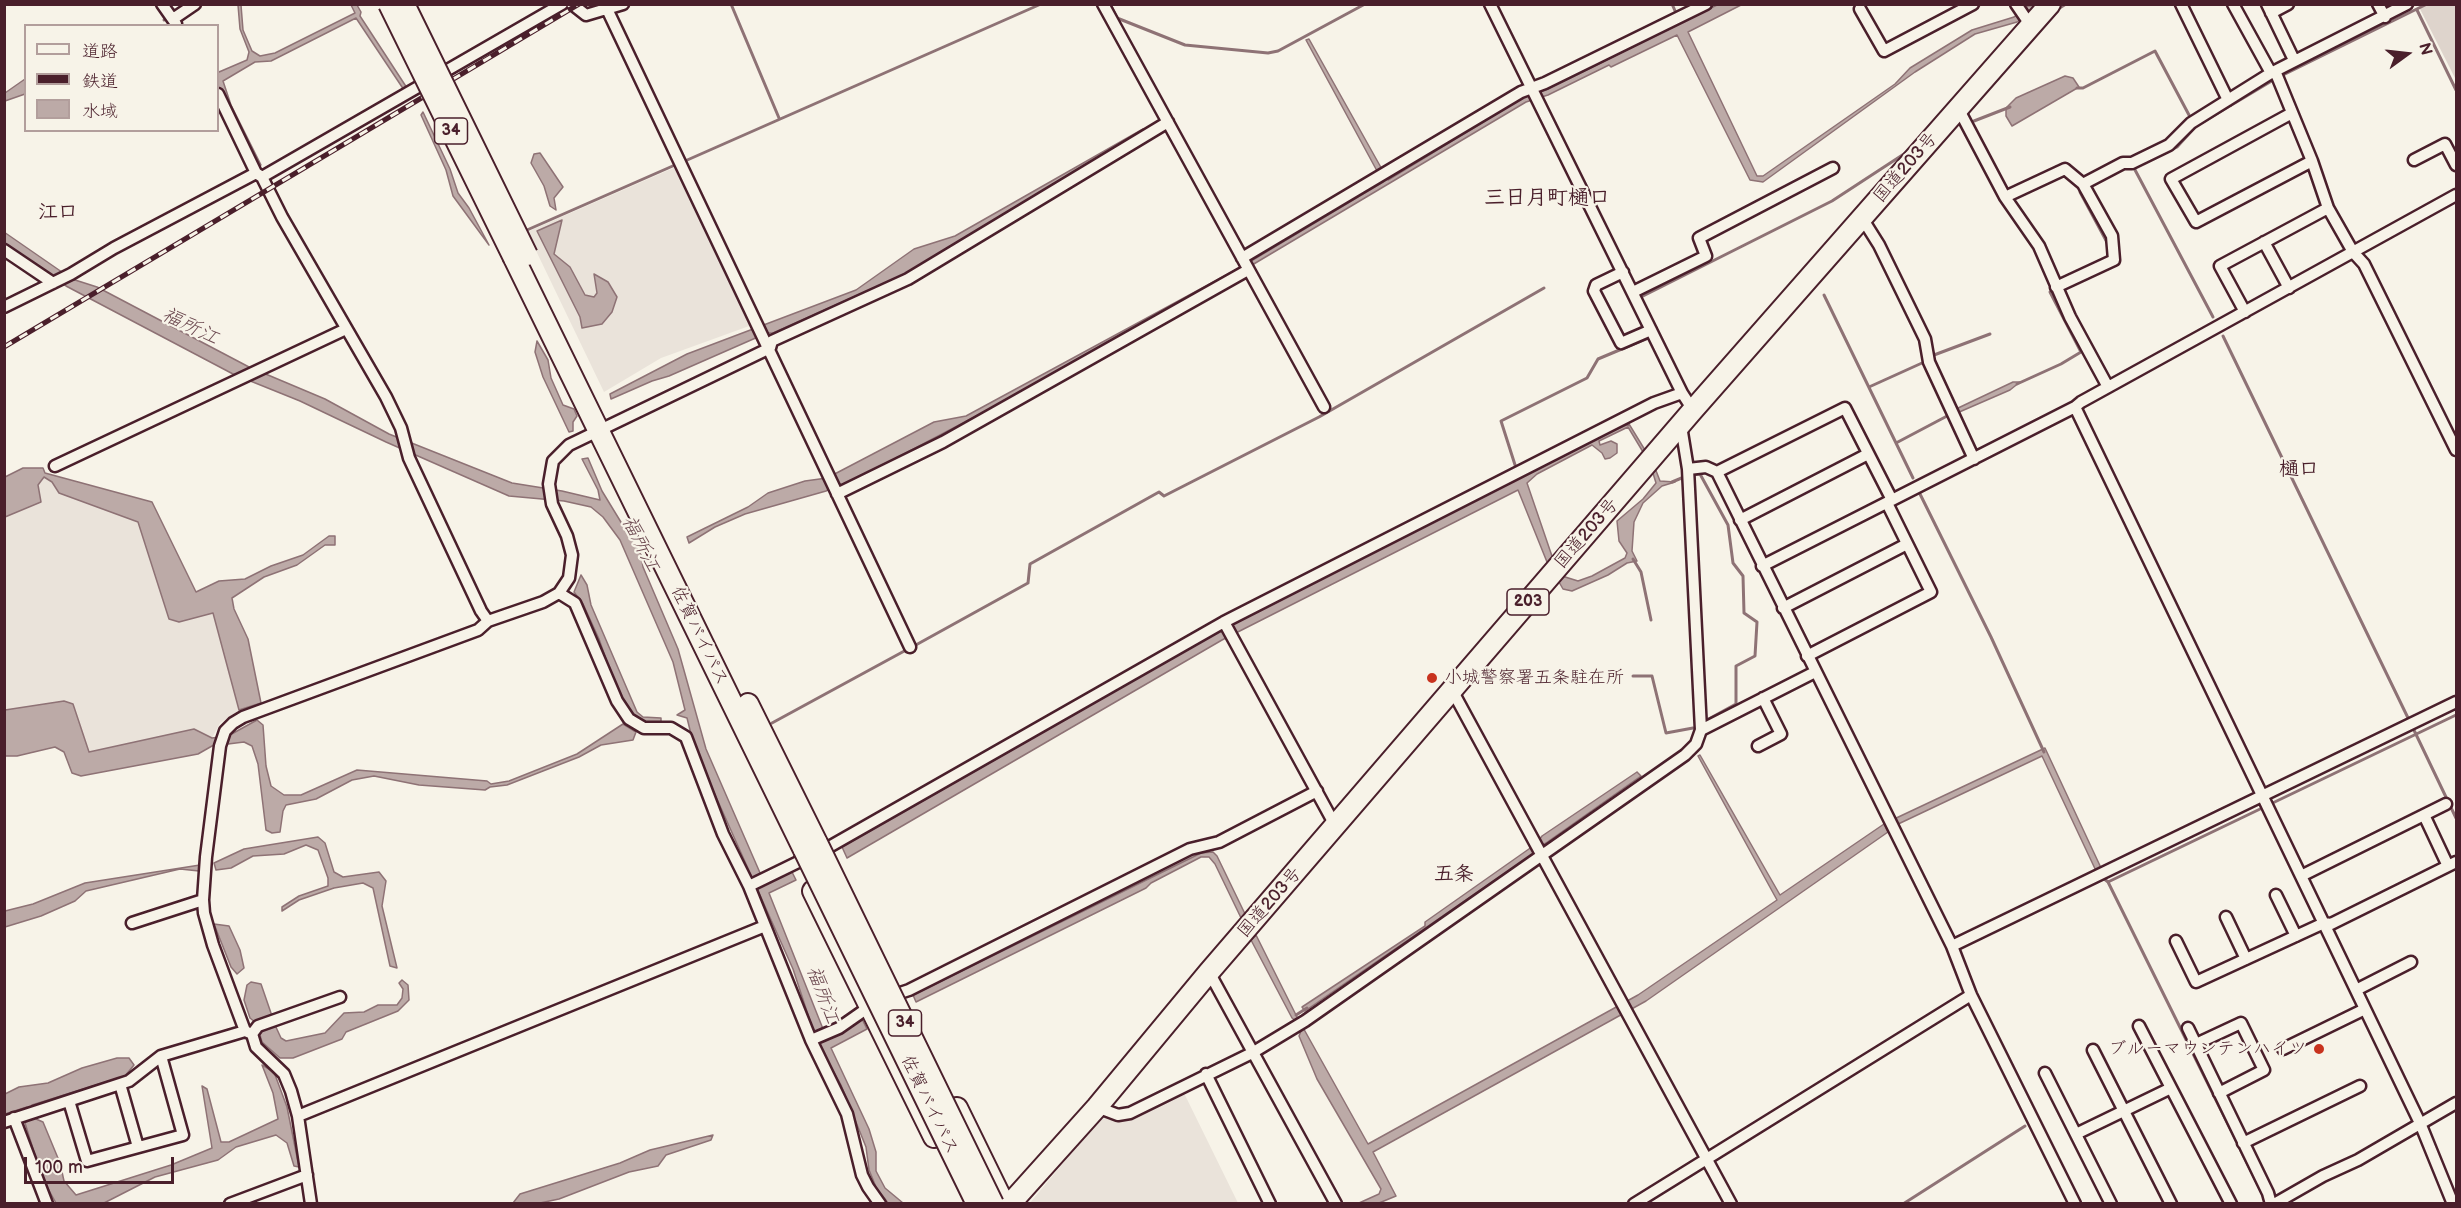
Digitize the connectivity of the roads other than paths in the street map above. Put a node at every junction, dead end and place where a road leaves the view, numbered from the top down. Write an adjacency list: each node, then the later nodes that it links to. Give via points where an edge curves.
1 (389, 4): 43 (highway, 佐賀バイパス / 34, bridge)
2 (404, 4): 43 (highway, 佐賀バイパス / 34, bridge)
3 (562, 4): 17 (street)
4 (572, 4): 18 (street, via 586,15)
5 (623, 4): 18 (street)
6 (1103, 4): 29 (street)
7 (1490, 4): 24 (street)
8 (1706, 4): 24 (street)
9 (1973, 4): 16 (street, via 1884,51)
10 (2050, 4): 20 (highway, 国道203号 / 203)
11 (2181, 4): 26 (street)
12 (2233, 4): 23 (street)
13 (2288, 4): 19 (street)
14 (2378, 4): 21 (street)
15 (2407, 4): 21 (street)
16 (1862, 6)
17 (541, 9): 34 (street)
18 (608, 9): 55 (street)
19 (2269, 9): 22 (street)
20 (2023, 15): 27 (highway, 国道203号 / 203)
21 (2385, 16): 22 (street)
22 (2294, 60): 23 (street)
23 (2273, 72): 26 (street); 28 (street)
24 (1532, 87): 44 (street); 46 (street)
25 (219, 96): 34 (street)
26 (2228, 100): 35 (street, via 2191,123 2169,145)
27 (1958, 108): 37 (street); 39 (highway, 国道203号 / 203)
28 (2292, 113): 31 (street); 31 (street, via 2171,179 2196,222)
29 (1168, 122): 44 (street); 55 (street, via 908,279 772,341)
30 (2414, 160): 32 (street, via 2445,144)
31 (2312, 161): 38 (street)
32 (2457, 165)
33 (1833, 168): 50 (street, via 1699,238 1706,256)
34 (259, 175): 47 (street); 53 (street)
35 (2083, 184): 37 (street, via 2065,169); 48 (street, via 2112,236 2115,260)
36 (2457, 195): 42 (street)
37 (2005, 197): 48 (street, via 2039,246)
38 (2328, 208): 40 (street); 42 (street)
39 (1862, 218): 57 (highway, 国道203号 / 203); 64 (street, via 1880,245 1925,339 1929,362)
40 (2264, 242): 49 (street); 52 (street, via 2220,266)
41 (4, 250): 47 (street)
42 (2353, 252): 49 (street); 62 (street, via 2364,264)
43 (520, 257): 61 (highway, 佐賀バイパス / 34)
44 (1242, 258): 45 (street)
45 (1248, 270): 58 (street); 68 (street, via 943,442)
46 (1623, 272): 50 (street); 54 (street, via 1596,285 1594,291 1621,343)
47 (54, 283): 51 (street)
48 (2056, 287): 56 (street)
49 (2289, 288): 52 (street)
50 (1633, 292): 54 (street)
51 (4, 307)
52 (2245, 312): 56 (street)
53 (346, 329): 65 (street); 75 (street, via 386,397 401,428 409,458)
54 (1646, 332): 57 (street)
55 (770, 348): 61 (street); 68 (street)
56 (2108, 387): 59 (street)
57 (1688, 402): 60 (highway, 国道203号 / 203); 76 (street, via 1654,403)
58 (1324, 407)
59 (2075, 407): 64 (street); 86 (street)
60 (1681, 426): 66 (street); 80 (highway, 国道203号 / 203)
61 (603, 428): 73 (street, via 569,445 554,461 549,484 552,504 572,555 569,578); 90 (highway, 佐賀バイパス / 34, via 740,718); 90 (highway, 佐賀バイパス / 34, via 793,792)
62 (2457, 450)
63 (1868, 454): 67 (street, via 1845,408); 69 (street); 70 (street)
64 (1974, 459): 69 (street)
65 (55, 466)
66 (1688, 469): 67 (street); 83 (street)
67 (1717, 472): 70 (street)
68 (836, 491): 77 (street)
69 (1889, 502): 71 (street); 72 (street)
70 (1740, 520): 72 (street)
71 (1907, 544): 74 (street); 78 (street, via 1931,592)
72 (1762, 566): 74 (street)
73 (559, 593): 75 (street); 94 (street, via 575,603 629,719 644,728 671,728 686,737 723,834)
74 (1783, 608): 78 (street)
75 (488, 621): 96 (street, via 478,630 232,723 221,741)
76 (1224, 622): 85 (street); 90 (street)
77 (910, 647)
78 (1807, 656): 79 (street)
79 (1815, 672): 81 (street); 103 (street)
80 (1452, 690): 89 (highway, 国道203号 / 203); 91 (street)
81 (1763, 698): 83 (street); 84 (street, via 1781,734)
82 (2457, 702): 86 (street)
83 (1701, 730): 91 (street, via 1696,744 1685,755)
84 (1758, 746)
85 (1317, 791): 89 (street); 108 (street, via 1219,842 1190,849)
86 (2263, 797): 93 (street); 103 (street)
87 (2446, 804): 88 (street)
88 (2424, 815): 92 (street); 93 (street)
89 (1336, 828): 106 (highway, 国道203号 / 203)
90 (812, 850): 94 (street); 108 (highway); 111 (highway); 145 (highway, 佐賀バイパス / 34, bridge); 146 (highway, 佐賀バイパス / 34, bridge)
91 (1542, 854): 120 (street, via 1300,1024); 138 (street)
92 (2452, 864): 99 (street, via 2331,924)
93 (2301, 876): 99 (street)
94 (749, 886): 100 (street)
95 (2276, 895): 101 (street)
96 (203, 900): 98 (street); 115 (street, via 213,945)
97 (2226, 917): 104 (street)
98 (132, 923)
99 (2324, 923): 101 (street); 107 (street)
100 (765, 927): 116 (street); 132 (street)
101 (2296, 936): 104 (street)
102 (2176, 941): 104 (street, via 2196,982)
103 (1952, 946): 109 (street)
104 (2246, 959)
105 (2411, 962): 107 (street)
106 (1209, 972): 120 (street); 130 (highway, 国道203号 / 203)
107 (2356, 990): 112 (street)
108 (900, 993): 147 (highway)
109 (1971, 995): 138 (street); 153 (street)
110 (340, 997): 115 (street)
111 (869, 1007): 116 (street, via 839,1029); 144 (highway)
112 (2365, 1009): 118 (street); 134 (street)
113 (2139, 1026): 126 (street)
114 (2188, 1028): 117 (street)
115 (248, 1032): 121 (street); 132 (street, via 256,1047 284,1074)
116 (811, 1040): 143 (street, via 847,1114 865,1181)
117 (2196, 1044): 127 (street); 127 (street, via 2241,1023 2264,1070)
118 (2283, 1049)
119 (2093, 1050): 131 (street)
120 (1252, 1053): 123 (street); 150 (street)
121 (161, 1056): 124 (street); 137 (street, via 183,1135)
122 (2045, 1073): 135 (street)
123 (1206, 1074): 130 (street, via 1130,1113 1118,1115); 149 (street)
124 (120, 1084): 128 (street); 137 (street)
125 (2360, 1086): 136 (street)
126 (2171, 1088): 131 (street); 156 (street)
127 (2219, 1093): 136 (street)
128 (69, 1101): 133 (street); 137 (street, via 87,1161)
129 (2457, 1103): 134 (street)
130 (1097, 1107): 148 (highway, 国道203号 / 203)
131 (2124, 1111): 135 (street); 155 (street)
132 (298, 1116): 139 (street)
133 (9, 1120): 140 (street)
134 (2420, 1123): 157 (street, via 2358,1160); 158 (street)
135 (2076, 1134): 154 (street)
136 (2243, 1143): 157 (street)
137 (138, 1147)
138 (1707, 1158): 151 (street); 152 (street)
139 (307, 1174): 141 (street); 142 (street)
140 (47, 1203)
141 (230, 1203)
142 (311, 1203)
143 (880, 1203)
144 (967, 1203)
145 (977, 1203)
146 (993, 1203)
147 (1004, 1203)
148 (1010, 1203)
149 (1270, 1203)
150 (1336, 1203)
151 (1634, 1203)
152 (1731, 1203)
153 (2075, 1203)
154 (2111, 1203)
155 (2171, 1203)
156 (2231, 1203)
157 (2272, 1203)
158 (2453, 1203)

